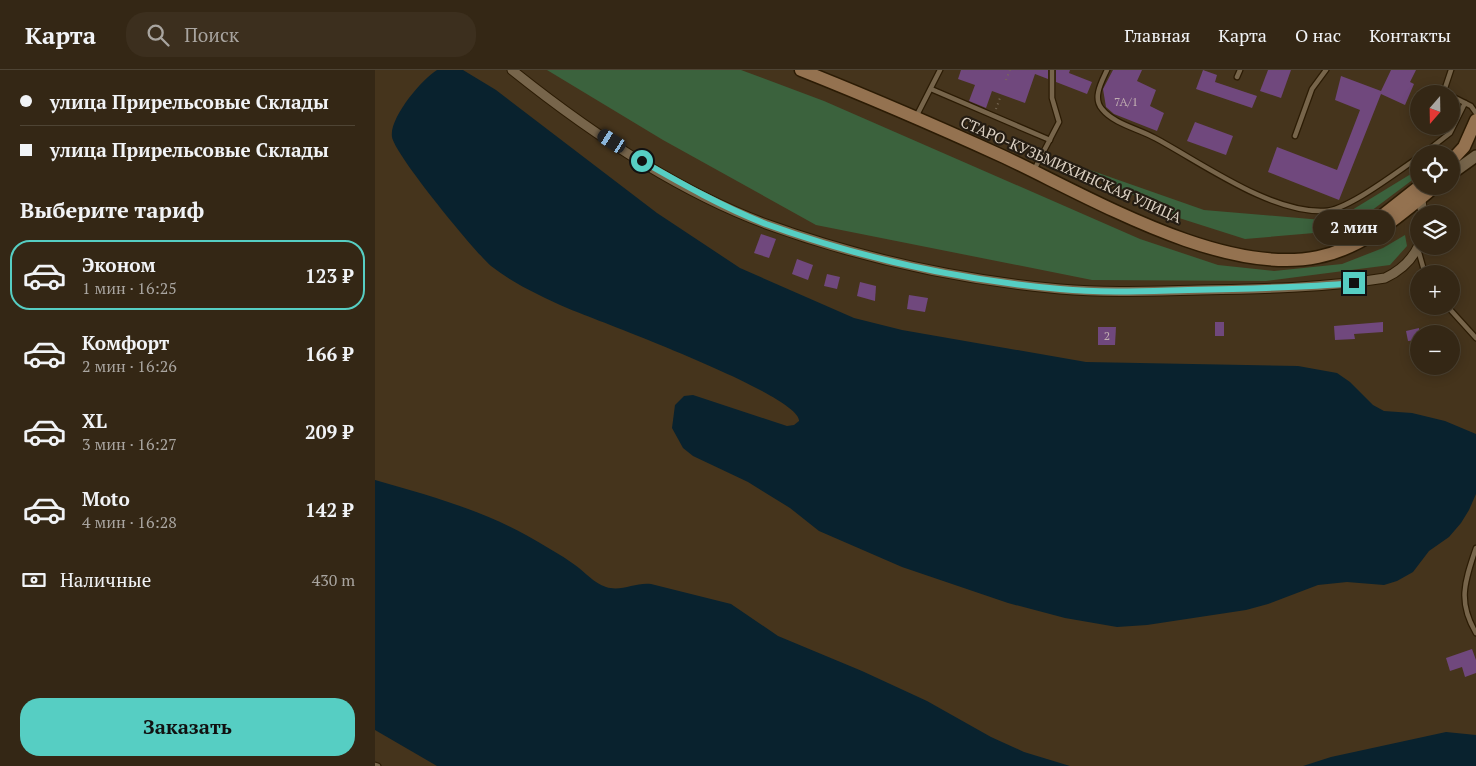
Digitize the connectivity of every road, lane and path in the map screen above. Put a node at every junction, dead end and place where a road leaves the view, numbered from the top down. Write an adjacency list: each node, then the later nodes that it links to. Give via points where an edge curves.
1 (513, 70): 31 (street, via 553,102 699,194 766,223 899,264 999,282 1114,292 1301,288 1354,283 1385,278 1397,272)
2 (801, 70): 20 (main road, СТАРО-КУЗЬМИХИНСКАЯ УЛИЦА)
3 (940, 70): 13 (lane)
4 (1010, 70): 11 (path)
5 (1051, 70): 23 (lane, via 1052,98 1059,122)
6 (1107, 70): 27 (lane, via 1098,96 1100,108 1110,116 1223,177 1298,210 1326,212 1341,208)
7 (1240, 70): 10 (lane)
8 (1326, 70): 22 (lane, via 1312,89)
9 (1451, 70): 12 (lane)
10 (1237, 78)
11 (1006, 80)
12 (1447, 85)
13 (931, 89): 19 (lane); 20 (lane)
14 (1001, 94): 19 (path)
15 (1460, 100): 16 (lane)
16 (1465, 103): 17 (lane); 18 (lane); 24 (lane, via 1450,133)
17 (1476, 104)
18 (1476, 113)
19 (994, 116): 23 (lane)
20 (916, 118): 29 (main road, СТАРО-КУЗЬМИХИНСКАЯ УЛИЦА)
21 (1476, 120): 25 (main road)
22 (1295, 136)
23 (1050, 140): 29 (lane)
24 (1435, 145)
25 (1460, 150)
26 (1476, 156): 28 (street)
27 (1410, 162)
28 (1460, 168)
29 (1033, 171): 30 (main road, СТАРО-КУЗЬМИХИНСКАЯ УЛИЦА, via 1155,227 1229,253 1281,260 1317,257 1375,234)
30 (1418, 195)
31 (1412, 255)
32 (1455, 315): 33 (lane)
33 (1476, 338)
34 (1476, 548): 35 (lane, via 1463,597 1468,620)
35 (1476, 633)

